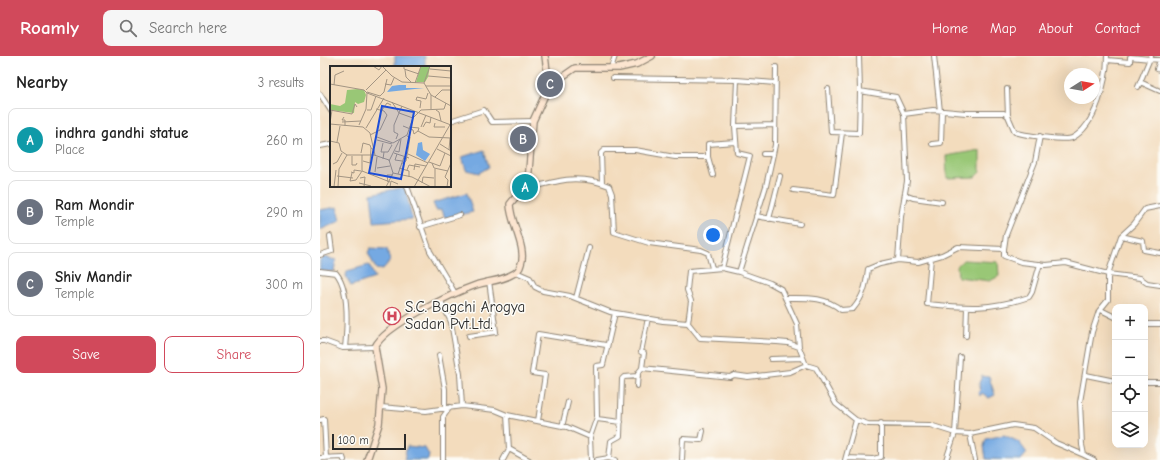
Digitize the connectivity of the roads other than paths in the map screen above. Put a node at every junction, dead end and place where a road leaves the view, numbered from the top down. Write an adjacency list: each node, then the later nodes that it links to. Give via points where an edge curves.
1 (544, 56): 15 (main road)
2 (616, 56): 9 (street)
3 (652, 56): 9 (main road, via 637,64)
4 (859, 56): 19 (street)
5 (934, 56): 23 (street)
6 (1151, 57): 7 (street, via 1130,57 1130,62); 10 (street, via 1160,60 1157,69); 13 (street)
7 (1107, 58): 31 (street, via 1103,87 1085,127 1071,138)
8 (776, 67): 14 (street)
9 (611, 68): 15 (main road, via 575,68)
10 (1160, 70)
11 (613, 78): 12 (street)
12 (737, 80): 14 (street); 29 (street)
13 (1140, 82): 16 (street); 20 (street)
14 (775, 83): 28 (street)
15 (549, 86): 27 (main road)
16 (1138, 87)
17 (828, 89): 30 (street, via 831,132)
18 (1007, 89): 25 (street)
19 (860, 91): 24 (street, via 896,97); 30 (street, via 859,133)
20 (1160, 92)
21 (320, 94): 22 (street)
22 (330, 109)
23 (941, 111): 24 (street); 25 (street, via 1004,113); 34 (street, via 942,143)
24 (904, 114): 45 (street, via 907,181)
25 (1008, 116): 31 (street, via 1015,132 1026,136)
26 (451, 121): 27 (street, via 484,110 492,122)
27 (533, 121): 43 (main road, via 529,176)
28 (774, 125): 29 (street); 37 (street)
29 (735, 126): 32 (street)
30 (842, 133): 44 (street, via 834,195)
31 (1040, 136): 56 (street, via 1035,162 1006,235)
32 (735, 142): 38 (street, via 708,144); 63 (street, via 737,153 750,156)
33 (330, 144): 35 (street)
34 (932, 144)
35 (320, 146)
36 (762, 154): 37 (street)
37 (773, 154): 49 (street)
38 (708, 157): 39 (street); 41 (street, via 675,157 635,150 604,150 601,153)
39 (713, 175)
40 (780, 176): 50 (street)
41 (602, 183): 43 (street, via 576,179); 62 (street, via 609,186 612,194 614,232 649,243 702,250 708,253)
42 (407, 187): 52 (street)
43 (525, 187): 65 (main road, via 510,204 522,258 520,268)
44 (793, 190)
45 (905, 195): 46 (street); 60 (street)
46 (942, 202)
47 (1160, 206): 54 (street, via 1145,209 1134,224)
48 (460, 215): 52 (street)
49 (756, 216): 50 (street); 66 (street)
50 (769, 219): 51 (street)
51 (800, 224)
52 (420, 227): 70 (street, via 430,251)
53 (330, 236): 58 (street, via 332,251)
54 (1120, 236): 57 (street, via 1143,241 1144,250); 67 (street)
55 (589, 248): 71 (street)
56 (1004, 249): 59 (street, via 958,247); 61 (street, via 1004,256 1021,262)
57 (1160, 253)
58 (320, 255)
59 (931, 258): 60 (street, via 918,262); 74 (street, via 927,304)
60 (898, 260): 72 (street, via 868,269 866,286 853,309 841,310 821,299)
61 (1040, 264): 67 (street, via 1066,264); 74 (street, via 1032,292 1028,297 988,308)
62 (712, 268): 63 (street); 79 (street, via 689,271 687,290 691,301)
63 (722, 268): 66 (street)
64 (320, 271): 88 (street, via 336,273 340,277 347,325)
65 (516, 272): 68 (main road, via 505,278); 71 (street, via 530,278 535,287 542,291)
66 (738, 272): 72 (street, via 781,289)
67 (1108, 274): 69 (street, via 1140,278 1147,283); 75 (street, via 1108,300)
68 (488, 281): 70 (main road); 82 (street, via 496,332)
69 (1160, 285)
70 (455, 293): 73 (main road)
71 (576, 298): 76 (street)
72 (785, 298): 87 (street, via 797,324)
73 (441, 301): 86 (main road, via 387,333); 102 (street, via 452,329 460,374)
74 (967, 307): 83 (street)
75 (1100, 310): 77 (street); 95 (street, via 1092,332)
76 (615, 313): 78 (street); 85 (street)
77 (1112, 316)
78 (648, 318): 79 (street); 94 (street, via 641,352 644,353)
79 (688, 323): 87 (street, via 700,338 777,342)
80 (1148, 324): 81 (street)
81 (1160, 324)
82 (469, 336)
83 (966, 336)
84 (320, 341): 88 (street)
85 (606, 345): 106 (street, via 603,365 596,366); 109 (street, via 538,334 532,374 545,375)
86 (375, 347): 88 (street); 103 (main road, via 382,389)
87 (800, 347): 91 (street)
88 (345, 348)
89 (439, 355): 104 (street)
90 (960, 357): 114 (street)
91 (803, 358): 92 (street); 93 (street)
92 (771, 359)
93 (806, 365): 94 (street, via 790,372 748,377); 108 (street, via 816,368 836,404)
94 (642, 368): 96 (street)
95 (1086, 374): 97 (street); 118 (street, via 1080,402)
96 (638, 376): 100 (street); 110 (street, via 622,379)
97 (1112, 379)
98 (1148, 382): 99 (street)
99 (1160, 382)
100 (637, 386)
101 (568, 402): 112 (street)
102 (462, 406): 104 (street); 105 (street, via 495,410)
103 (381, 407): 104 (street, via 426,411); 124 (main road, via 379,424)
104 (448, 407): 125 (street, via 443,417)
105 (506, 415): 109 (street); 117 (street)
106 (596, 419): 110 (street); 116 (street)
107 (320, 420): 120 (street, via 324,419)
108 (856, 420): 111 (street, via 868,424); 122 (street)
109 (538, 421): 112 (street)
110 (621, 422): 121 (street, via 620,436 611,441)
111 (881, 423): 114 (street, via 930,425); 122 (street, via 881,457)
112 (562, 427): 116 (street)
113 (703, 431): 131 (street, via 701,440 684,439)
114 (955, 433): 115 (street); 132 (street)
115 (970, 434): 118 (street, via 1013,425 1034,428 1056,443); 133 (street)
116 (590, 437): 128 (street)
117 (508, 449): 126 (street); 127 (street)
118 (1084, 455): 134 (street)
119 (320, 458): 120 (street)
120 (326, 458): 123 (street, via 343,457)
121 (609, 458): 129 (street); 130 (street)
122 (845, 459)
123 (344, 460)
124 (367, 460)
125 (443, 460)
126 (503, 460)
127 (529, 460)
128 (591, 460)
129 (596, 460)
130 (615, 460)
131 (682, 460)
132 (946, 460)
133 (975, 460)
134 (1094, 460)

